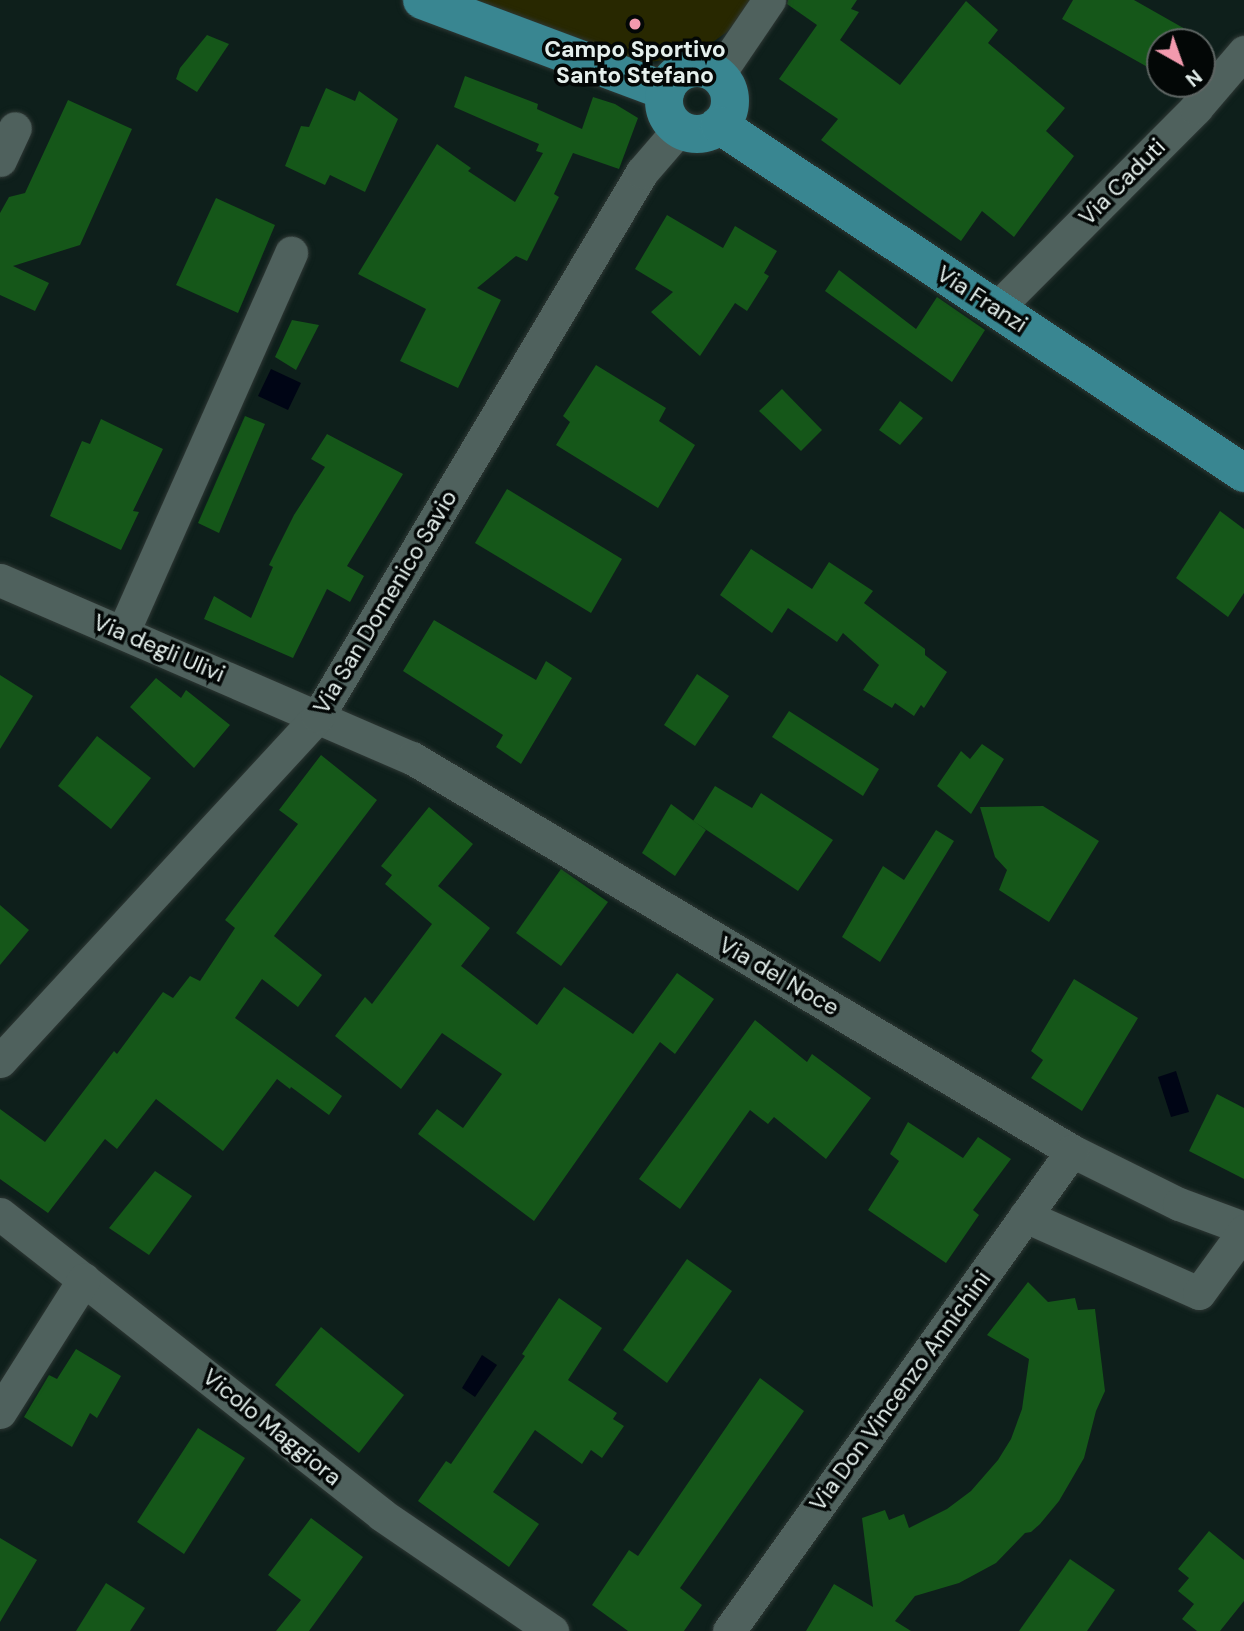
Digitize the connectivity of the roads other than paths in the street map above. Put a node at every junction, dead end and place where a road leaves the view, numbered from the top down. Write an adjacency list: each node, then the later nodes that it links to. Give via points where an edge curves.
1 (422, 0): 5 (main road)
2 (769, 0): 4 (street)
3 (1244, 52): 11 (street, Via Caduti, via 1196,107)
4 (718, 75): 5 (main road, via 688,69); 6 (main road, via 729,94 726,116)
5 (666, 90): 8 (main road, via 666,112)
6 (719, 125): 8 (main road, via 700,133); 11 (main road, Via Franzi)
7 (15, 128): 9 (street)
8 (680, 128): 15 (street, Via San Domenico Savio, via 642,173)
9 (0, 160)
10 (291, 253): 14 (street)
11 (996, 309): 12 (main road, Via Franzi)
12 (1244, 473)
13 (0, 580): 14 (street, Via degli Ulivi)
14 (122, 632): 15 (street, Via degli Ulivi)
15 (318, 716): 16 (street, Via San Domenico Savio); 17 (street, Via del Noce, via 412,758)
16 (0, 1061)
17 (1072, 1151): 19 (street, Via Don Vincenzo Annichini); 20 (street, Via del Noce, via 1179,1204)
18 (0, 1214): 21 (street, Vicolo Maggiora)
19 (1025, 1216): 20 (street, via 1199,1293); 24 (street, Via Don Vincenzo Annichini)
20 (1244, 1229)
21 (84, 1279): 22 (street); 23 (street, Vicolo Maggiora, via 382,1515)
22 (0, 1412)
23 (552, 1631)
24 (729, 1631)

